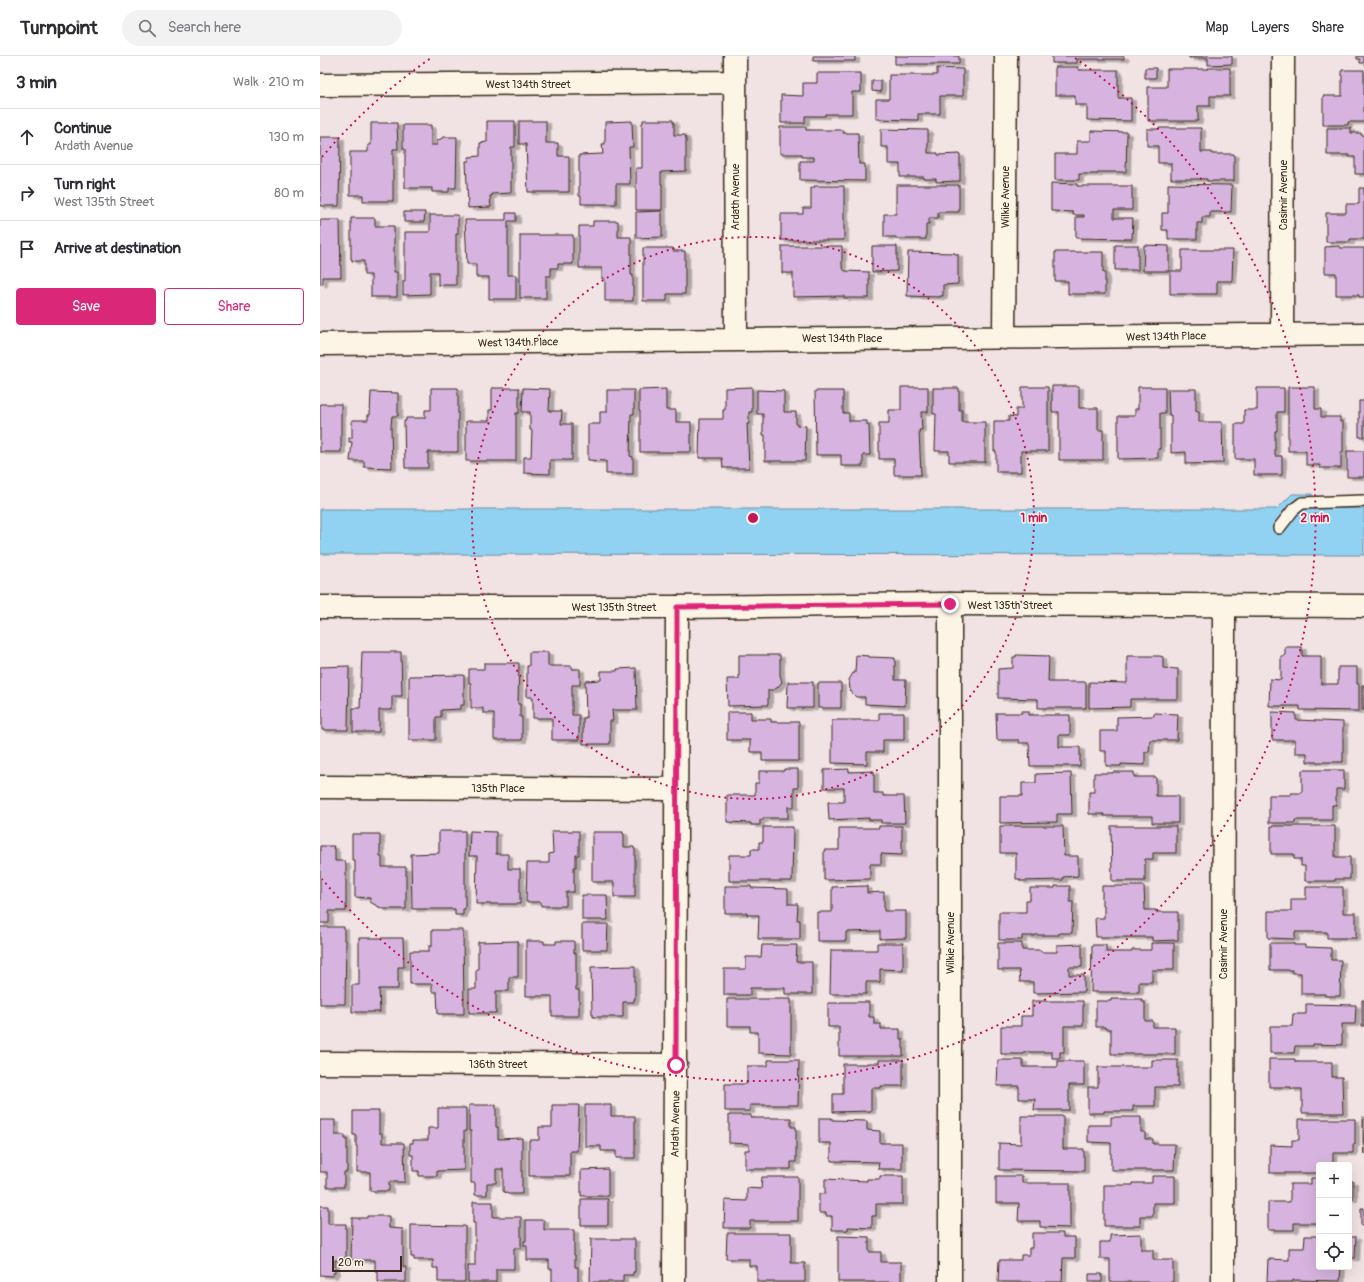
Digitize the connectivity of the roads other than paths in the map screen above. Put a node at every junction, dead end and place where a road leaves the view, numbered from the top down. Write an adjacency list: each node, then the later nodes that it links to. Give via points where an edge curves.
1 (735, 56): 4 (street, Ardath Avenue)
2 (1006, 56): 8 (street, Wilkie Avenue)
3 (1283, 56): 6 (street, Casimir Avenue)
4 (735, 82): 5 (street, West 134th Street); 9 (street, Ardath Avenue)
5 (320, 86)
6 (1282, 334): 7 (street, West 134th Place); 8 (street, West 134th Place)
7 (1364, 334)
8 (1004, 338): 9 (street, West 134th Place)
9 (736, 339): 10 (street, West 134th Place)
10 (320, 344)
11 (1364, 502): 12 (lane, via 1302,503)
12 (1279, 528)
13 (950, 604): 14 (street, West 135th Street); 17 (street, West 135th Street); 23 (street, Wilkie Avenue)
14 (1224, 606): 15 (street, West 135th Street); 24 (street, Casimir Avenue)
15 (1364, 606)
16 (320, 607): 17 (street, West 135th Street)
17 (677, 607): 19 (street, Ardath Avenue)
18 (320, 787): 19 (street, 135th Place)
19 (676, 790): 21 (street, Ardath Avenue)
20 (320, 1063): 21 (street, 136th Street)
21 (676, 1065): 22 (street, Ardath Avenue)
22 (674, 1282)
23 (950, 1282)
24 (1223, 1282)

